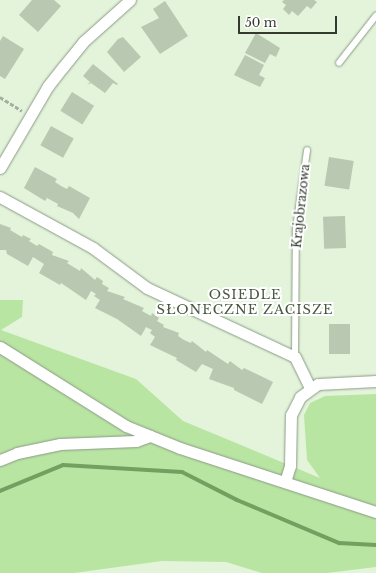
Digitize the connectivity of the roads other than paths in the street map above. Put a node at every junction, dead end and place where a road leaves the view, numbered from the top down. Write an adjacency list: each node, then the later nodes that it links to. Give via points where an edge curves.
1 (130, 0): 5 (street, via 82,42 33,110)
2 (376, 16): 3 (lane)
3 (339, 63)
4 (307, 151): 8 (lane, Krajobrazowa, via 296,229)
5 (0, 168)
6 (0, 197): 8 (street, via 92,248 147,288)
7 (0, 347): 11 (street, via 126,426)
8 (295, 358): 10 (street)
9 (376, 381): 10 (street, via 328,383)
10 (310, 388): 13 (street, via 300,397 291,415 290,466)
11 (150, 436): 12 (street, via 136,440 60,444 17,453); 13 (street)
12 (0, 460)
13 (285, 482): 14 (street)
14 (376, 512)

